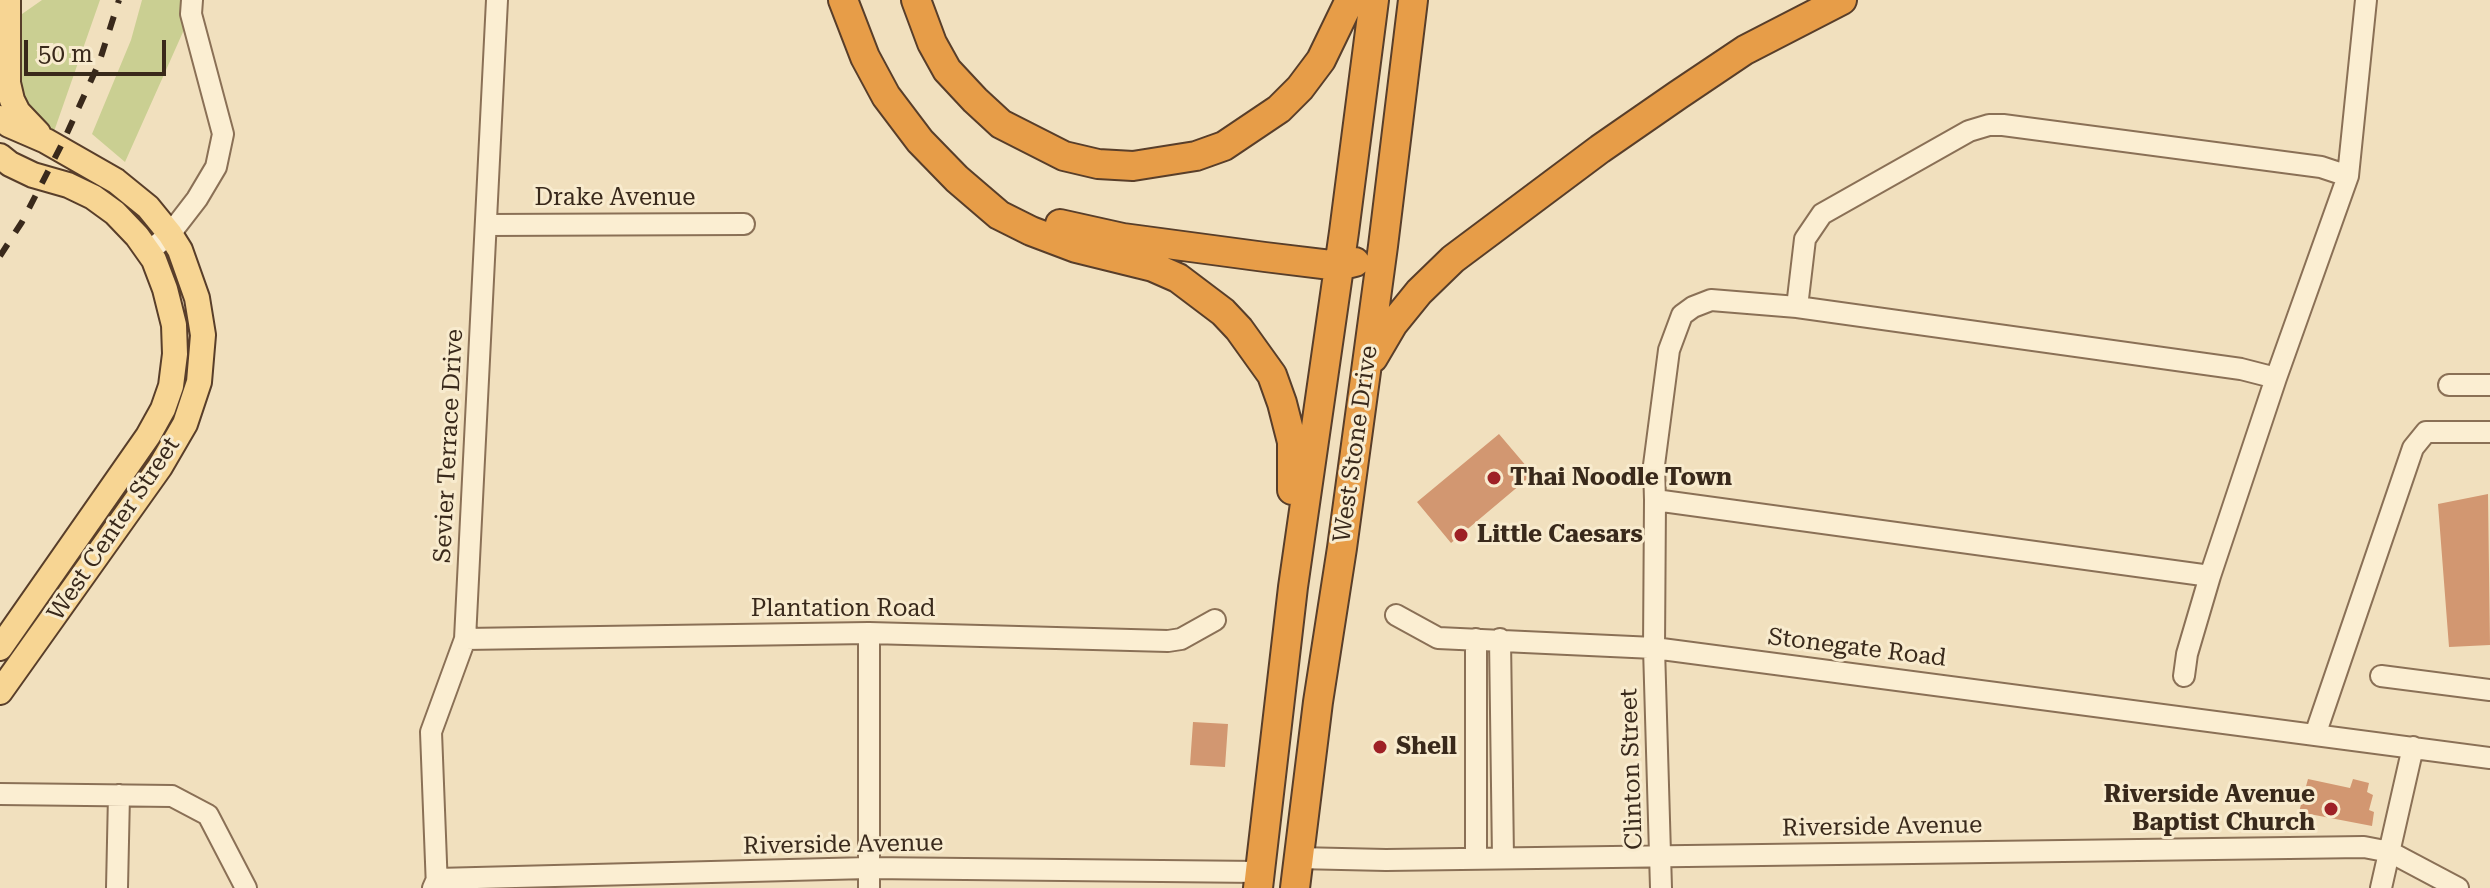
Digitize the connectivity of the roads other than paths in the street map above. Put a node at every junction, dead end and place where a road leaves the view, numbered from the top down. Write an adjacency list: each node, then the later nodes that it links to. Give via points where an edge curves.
1 (8, 0): 12 (main road, via 12,100)
2 (192, 0): 18 (street, via 191,14 223,134 216,167)
3 (497, 0): 17 (street, Sevier Terrace Drive)
4 (843, 0): 15 (highway, via 886,96)
5 (916, 0): 6 (highway, via 947,70 1001,124 1064,156 1133,166 1224,146 1279,109 1321,60)
6 (1350, 0)
7 (1374, 0): 21 (highway, West Stone Drive)
8 (1413, 0): 19 (highway, West Stone Drive)
9 (1842, 0): 23 (highway, via 1745,50 1689,87 1453,259 1393,324)
10 (2366, 0): 14 (street)
11 (0, 118): 12 (main road, West Center Street)
12 (46, 141): 18 (main road, West Center Street, via 116,181)
13 (3, 161): 20 (main road, West Center Street, via 93,197 115,213)
14 (2348, 176): 22 (street, via 2321,167 1989,125 1969,131 1822,214 1805,239); 24 (street)
15 (957, 179): 21 (highway, via 1065,226); 30 (highway, via 999,215 1031,231 1178,278 1239,329 1272,375 1292,442)
16 (744, 224): 17 (street, Drake Avenue)
17 (486, 225): 35 (street, Sevier Terrace Drive)
18 (170, 234): 20 (street); 43 (main road, West Center Street, via 190,275 203,335 199,382 185,424)
19 (1383, 246): 21 (highway); 23 (highway, West Stone Drive)
20 (148, 252): 38 (main road, West Center Street, via 174,325 172,375 163,409)
21 (1339, 266): 30 (highway, West Stone Drive)
22 (1797, 307): 24 (street, Clinton Street); 28 (street, Clinton Street, via 1711,300 1682,315 1669,350 1654,465)
23 (1366, 369): 51 (highway, West Stone Drive)
24 (2276, 378): 29 (street)
25 (2449, 385): 26 (street)
26 (2490, 385)
27 (2490, 432): 44 (street, via 2426,432 2413,448)
28 (1655, 500): 29 (street); 39 (street, Clinton Street)
29 (2210, 576): 40 (street)
30 (1293, 587): 33 (highway, West Stone Drive)
31 (1396, 615): 36 (street, Stonegate Road, via 1438,638)
32 (1215, 620): 34 (street, Plantation Road, via 1168,641)
33 (1289, 631): 51 (highway, via 1299,660 1280,829); 57 (highway, West Stone Drive)
34 (869, 633): 35 (street, Plantation Road); 54 (street)
35 (465, 639): 58 (street, Sevier Terrace Drive, via 431,732)
36 (1476, 639): 37 (street, Stonegate Road); 52 (street)
37 (1500, 639): 39 (street, Stonegate Road); 53 (street)
38 (0, 648)
39 (1654, 648): 44 (street, Stonegate Road); 50 (street, Clinton Street)
40 (2184, 676)
41 (2381, 676): 42 (street)
42 (2490, 690)
43 (0, 692)
44 (2315, 735): 45 (street, Stonegate Road)
45 (2413, 747): 46 (street, Stonegate Road); 49 (street)
46 (2490, 758)
47 (0, 794): 48 (street)
48 (119, 795): 59 (street); 60 (street, via 172,796 208,815)
49 (2390, 852): 50 (street, Riverside Avenue, via 2364,847); 63 (street); 64 (street, Riverside Avenue)
50 (1661, 856): 53 (street, Riverside Avenue); 62 (street, Clinton Street)
51 (1297, 858): 52 (street, Riverside Avenue); 61 (highway, West Stone Drive)
52 (1476, 858): 53 (street, Riverside Avenue)
53 (1503, 858)
54 (868, 878): 55 (street, Riverside Avenue); 56 (street, Riverside Avenue)
55 (1153, 879): 57 (street, Riverside Avenue)
56 (596, 882): 58 (street, Riverside Avenue)
57 (1263, 883)
58 (435, 885)
59 (117, 888)
60 (246, 888)
61 (1295, 888)
62 (1661, 888)
63 (2381, 888)
64 (2458, 888)

